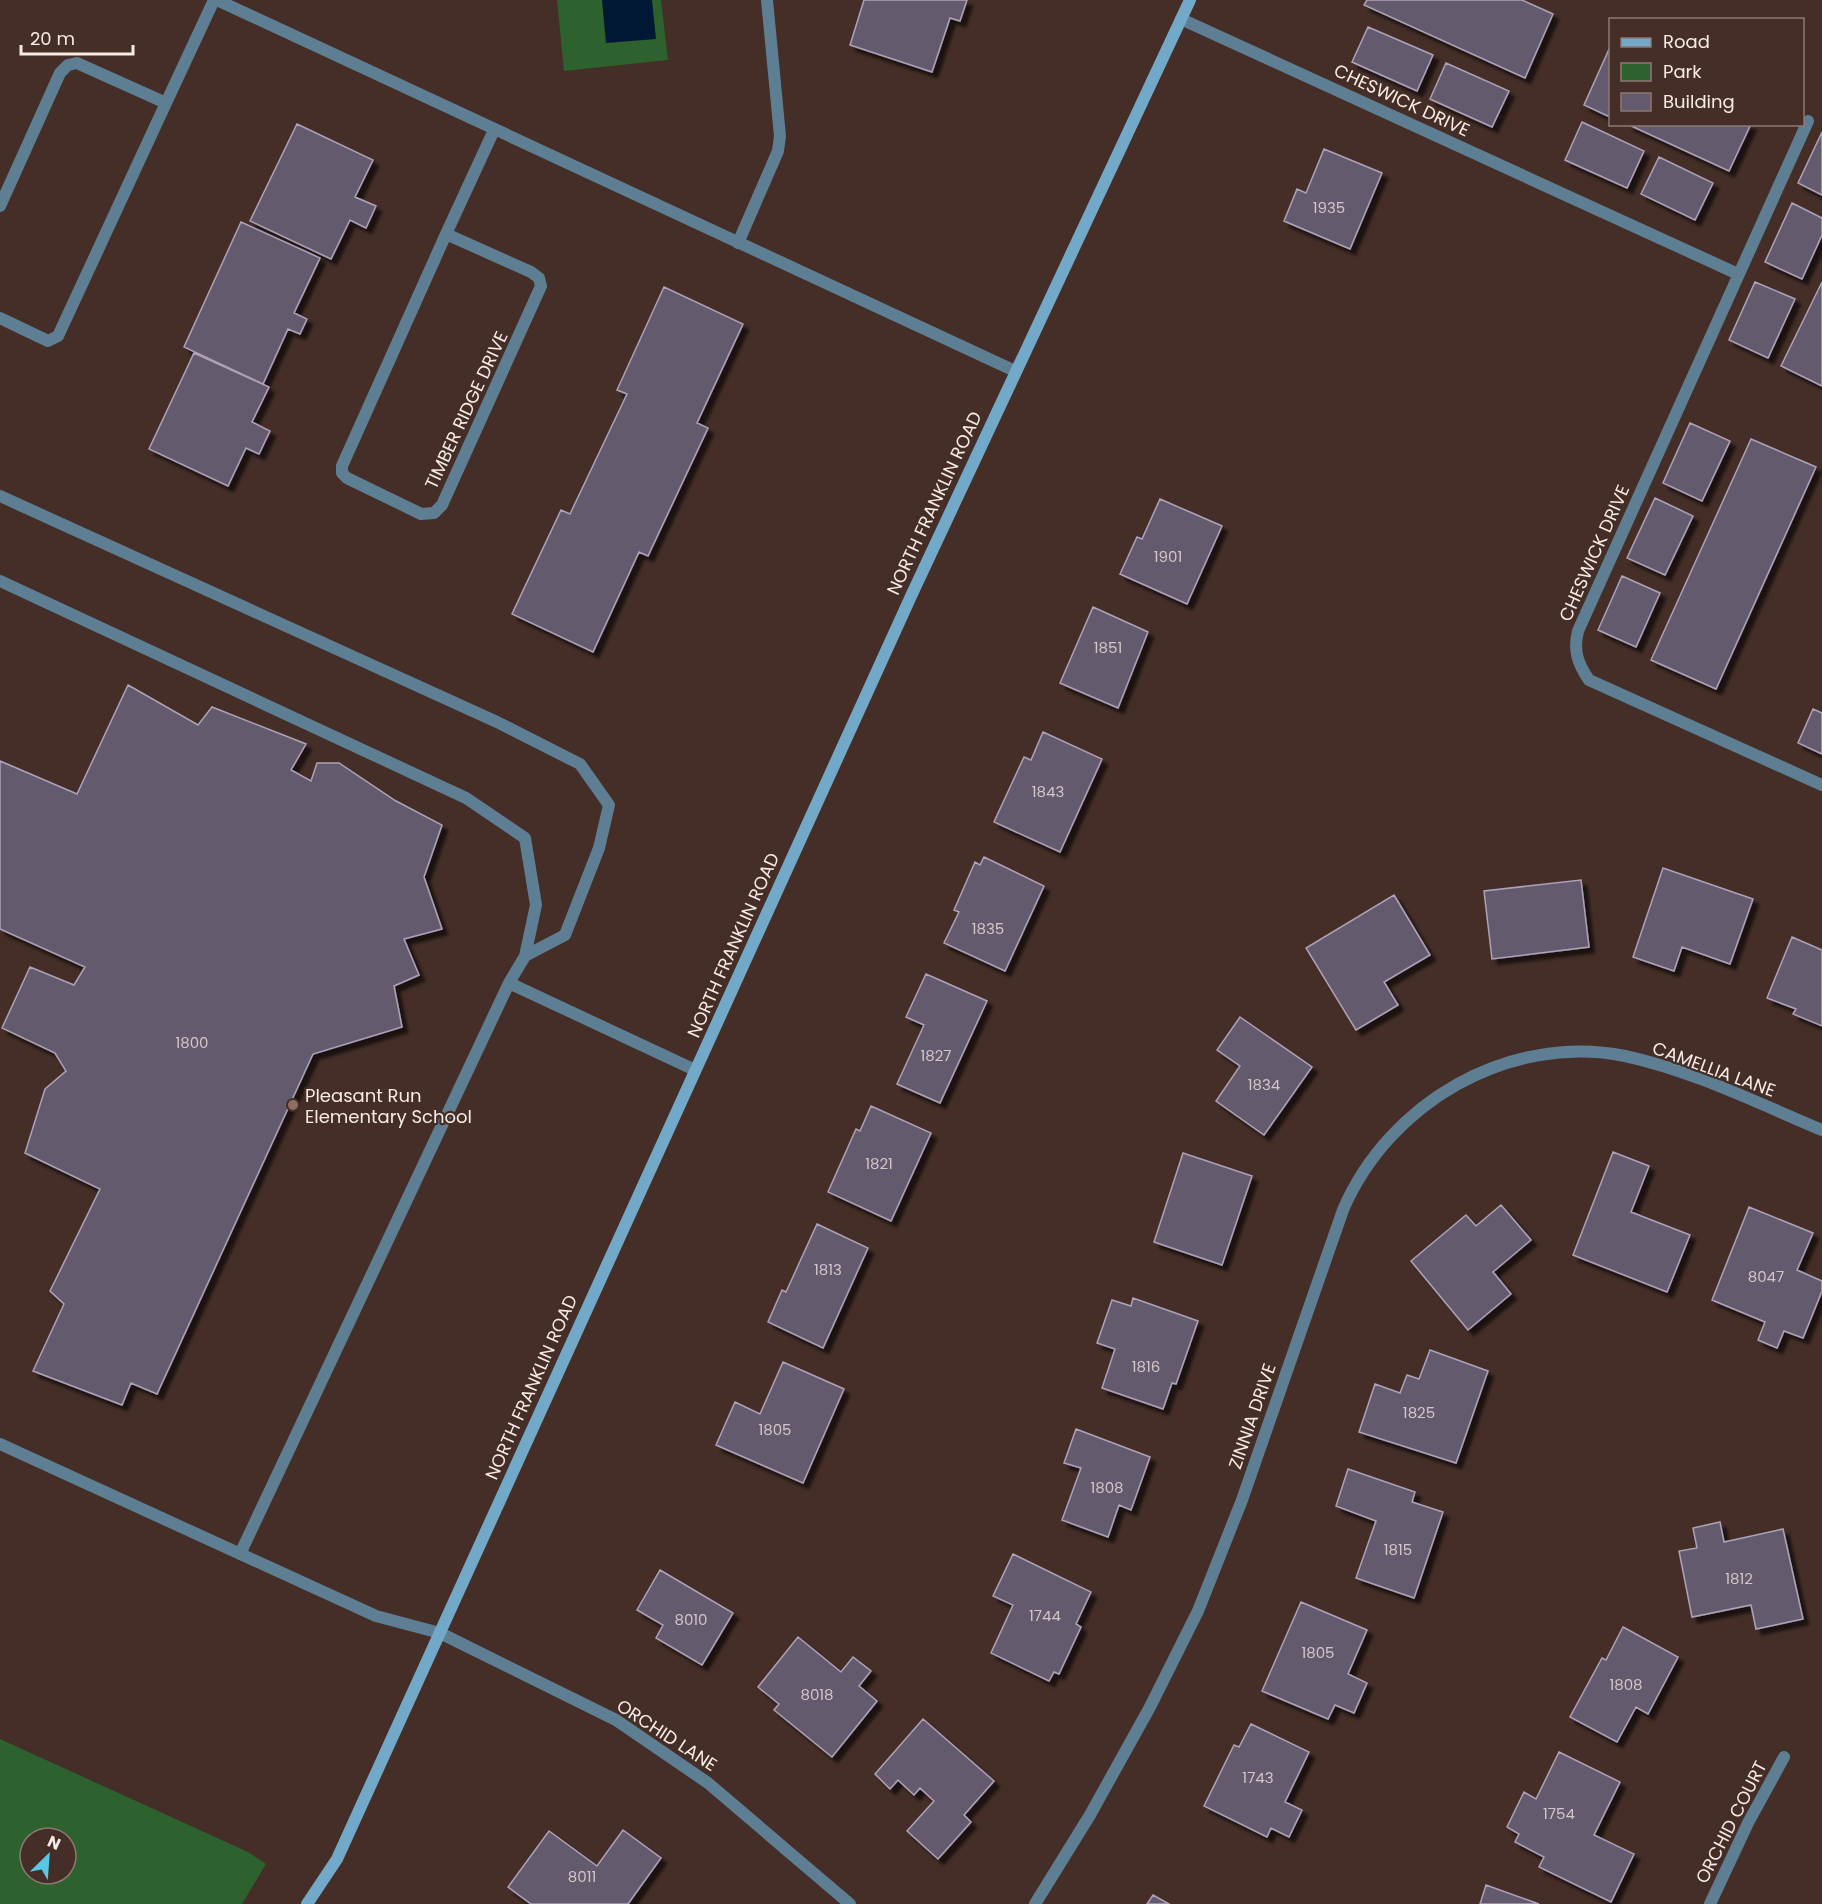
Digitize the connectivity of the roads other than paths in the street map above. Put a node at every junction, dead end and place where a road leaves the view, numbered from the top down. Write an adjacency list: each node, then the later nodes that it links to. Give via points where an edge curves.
1 (216, 0): 5 (street); 7 (street)
2 (767, 0): 10 (street, via 779,144 777,157)
3 (1190, 0): 4 (main road, NORTH FRANKLIN ROAD)
4 (1181, 19): 11 (street, CHESWICK DRIVE); 13 (main road, NORTH FRANKLIN ROAD)
5 (166, 103): 8 (street, via 77,63 69,65 60,74); 12 (street, via 58,336 48,341)
6 (1808, 121): 11 (street, CHESWICK DRIVE)
7 (494, 130): 9 (street, TIMBER RIDGE DRIVE); 10 (street)
8 (0, 206)
9 (446, 234): 9 (street, TIMBER RIDGE DRIVE, via 342,466 347,478 421,513 434,513 442,505 541,286 539,278 531,272)
10 (738, 243): 13 (street)
11 (1738, 274): 16 (street, CHESWICK DRIVE, via 1578,631 1577,659 1589,680)
12 (0, 318)
13 (1015, 371): 20 (main road, NORTH FRANKLIN ROAD)
14 (0, 496): 17 (street, via 497,722 580,764 609,805 599,848 565,935)
15 (0, 581): 17 (street, via 466,798 525,838 536,905)
16 (1822, 786)
17 (525, 956): 18 (street)
18 (509, 983): 20 (street); 23 (street)
19 (1590, 1053): 21 (street, CAMELLIA LANE, via 1624,1056 1659,1066); 28 (street, ZINNIA DRIVE, via 1530,1058 1489,1069 1467,1080 1427,1101 1401,1123 1366,1165 1343,1210 1242,1500 1198,1611 1090,1815)
20 (695, 1070): 24 (main road, NORTH FRANKLIN ROAD)
21 (1822, 1130)
22 (0, 1444): 23 (street, ORCHID LANE)
23 (240, 1554): 24 (street, ORCHID LANE, via 376,1616)
24 (440, 1633): 26 (main road, NORTH FRANKLIN ROAD, via 337,1859); 27 (street, ORCHID LANE, via 616,1720 708,1783)
25 (1784, 1757): 29 (street, ORCHID COURT)
26 (307, 1904)
27 (850, 1904)
28 (1035, 1904)
29 (1710, 1904)

